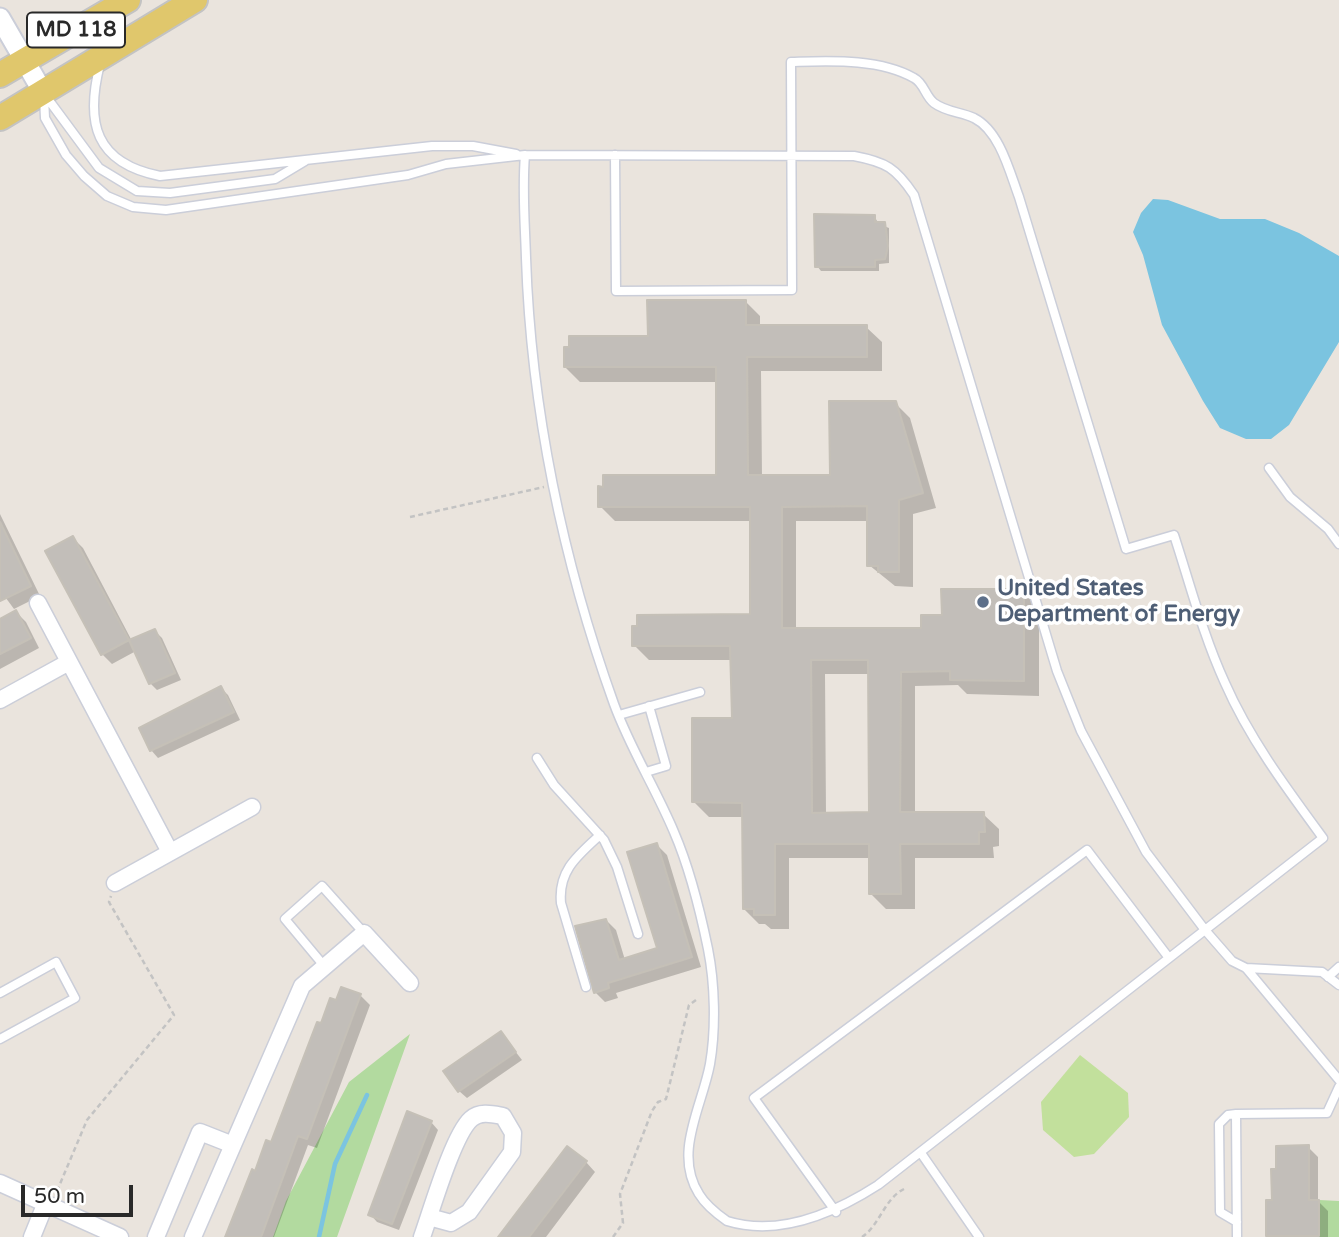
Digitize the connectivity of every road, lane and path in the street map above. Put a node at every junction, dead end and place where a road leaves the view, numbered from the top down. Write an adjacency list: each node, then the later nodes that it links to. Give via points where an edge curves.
1 (128, 0): 5 (main road, MD 118)
2 (195, 0): 4 (main road, MD 118)
3 (0, 18): 5 (street)
4 (102, 59): 7 (main road, MD 118); 12 (lane, via 93,93 94,120 106,148 122,164 160,176)
5 (25, 61): 6 (main road, MD 118); 7 (street)
6 (0, 75)
7 (44, 94): 8 (main road, MD 118); 9 (lane, via 45,118 66,155 107,196 133,207 166,210 215,204); 12 (lane, via 99,168 137,191 170,193 275,179)
8 (0, 118)
9 (525, 155): 10 (lane); 12 (lane, via 453,145); 14 (lane, via 529,334)
10 (615, 155): 11 (lane); 11 (lane, via 616,291 792,290)
11 (792, 156): 29 (lane, via 854,156 883,162 902,177 914,195 1057,671 1082,731 1140,842); 29 (lane, via 791,62 839,61 916,78 935,104 978,120 1002,154 1126,549 1174,535 1226,685 1272,765 1323,838)
12 (311, 158)
13 (1269, 468): 16 (lane, via 1290,497)
14 (555, 485): 15 (path); 22 (lane, via 582,604)
15 (410, 517)
16 (1339, 544)
17 (38, 603): 18 (street)
18 (69, 662): 20 (street); 27 (street)
19 (700, 692): 21 (lane)
20 (0, 700)
21 (649, 706): 22 (lane); 24 (lane, via 666,766)
22 (619, 715): 24 (lane)
23 (537, 758): 26 (lane, via 554,785)
24 (646, 772): 51 (lane, via 675,834 708,952 713,999 710,1063 688,1146 688,1169 699,1195 743,1232 795,1232)
25 (252, 807): 27 (street)
26 (600, 835): 31 (lane, via 617,867); 39 (lane, via 568,866 560,890)
27 (170, 852): 28 (street)
28 (115, 883): 50 (path, via 109,902 174,1015 87,1120)
29 (1205, 930): 32 (lane); 35 (lane, via 1232,961)
30 (364, 933): 33 (street); 33 (lane, via 322,886 285,919); 37 (street)
31 (638, 934)
32 (1169, 958): 47 (lane); 51 (lane, via 1087,850 754,1098)
33 (325, 967): 46 (street, via 302,986)
34 (1339, 967): 36 (lane)
35 (1246, 968): 36 (lane, via 1298,969); 43 (lane)
36 (1328, 977): 38 (lane)
37 (410, 983)
38 (1339, 985)
39 (586, 987)
40 (0, 993): 42 (lane, via 57,962 75,998)
41 (696, 1000): 59 (path, via 689,1005 666,1099 652,1111 620,1194 623,1223)
42 (0, 1039)
43 (1339, 1080)
44 (1339, 1087): 45 (lane, via 1327,1113)
45 (1236, 1114): 53 (lane); 53 (lane, via 1222,1118 1219,1124 1220,1212)
46 (233, 1145): 56 (street, via 200,1132); 57 (street)
47 (920, 1153): 51 (lane); 61 (lane)
48 (0, 1183): 50 (street)
49 (904, 1189): 60 (path)
50 (48, 1206): 54 (street); 55 (street)
51 (836, 1212)
52 (429, 1217): 52 (street, via 451,1223 469,1212 512,1152 513,1133 503,1116 486,1113 471,1118 457,1141); 58 (street)
53 (1237, 1222): 62 (lane)
54 (32, 1237)
55 (120, 1237)
56 (156, 1237)
57 (192, 1237)
58 (422, 1237)
59 (613, 1237)
60 (862, 1237)
61 (979, 1237)
62 (1237, 1237)

